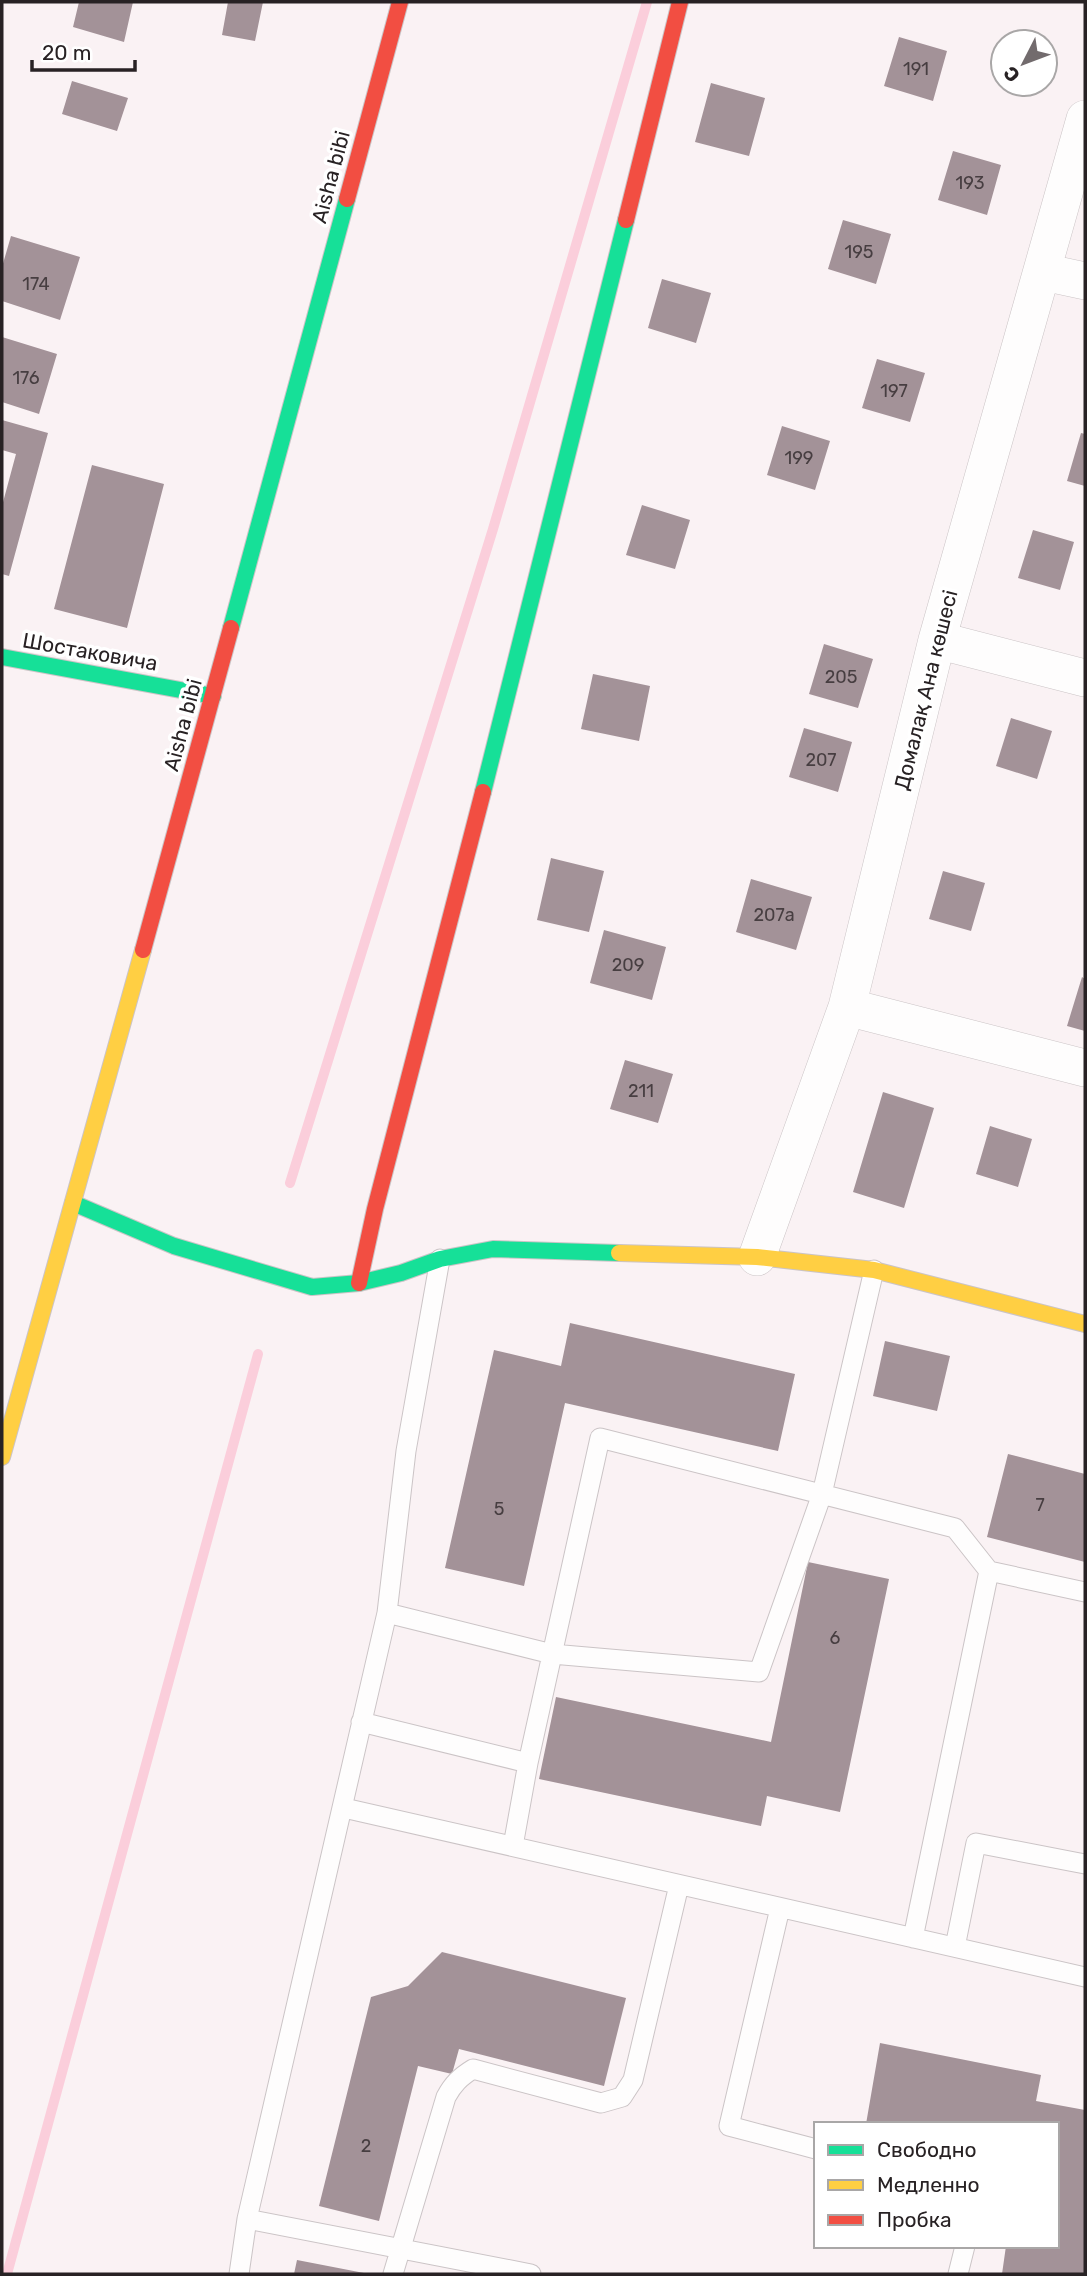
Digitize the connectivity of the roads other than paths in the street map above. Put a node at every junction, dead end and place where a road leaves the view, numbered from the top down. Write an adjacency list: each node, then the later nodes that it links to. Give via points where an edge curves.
1 (400, 2): 9 (street, Aisha bibi)
2 (680, 2): 16 (street)
3 (1085, 119): 4 (street, Домалақ Ана көшесі)
4 (1043, 272): 5 (street); 6 (street, Домалақ Ана көшесі)
5 (1085, 281)
6 (937, 640): 8 (street); 10 (street, Домалақ Ана көшесі)
7 (2, 657): 9 (street, Шостаковича)
8 (1085, 678)
9 (213, 696): 12 (street, Aisha bibi)
10 (847, 1007): 11 (street); 13 (street, Домалақ Ана көшесі)
11 (1085, 1068)
12 (73, 1203): 16 (street, via 174,1246 312,1287); 18 (street, Aisha bibi)
13 (757, 1257): 14 (street, via 494,1249); 15 (street)
14 (440, 1259): 16 (street); 22 (lane, via 406,1451)
15 (874, 1270): 17 (street); 19 (lane)
16 (359, 1283)
17 (1085, 1324)
18 (2, 1457)
19 (822, 1494): 20 (lane, via 956,1528); 23 (lane, via 759,1672); 23 (lane, via 600,1438)
20 (989, 1571): 21 (lane); 31 (lane)
21 (1085, 1592)
22 (387, 1613): 23 (lane); 24 (lane)
23 (552, 1654): 25 (lane)
24 (361, 1722): 25 (lane); 26 (lane)
25 (528, 1763): 27 (lane)
26 (344, 1808): 27 (lane); 35 (lane)
27 (513, 1846): 29 (lane)
28 (1085, 1864): 32 (lane, via 976,1843)
29 (679, 1885): 30 (lane); 37 (lane, via 633,2080 622,2097 601,2103 473,2069 463,2075 446,2097)
30 (780, 1908): 31 (lane); 34 (lane, via 729,2126)
31 (913, 1938): 32 (lane)
32 (955, 1947): 33 (lane)
33 (1085, 1977)
34 (814, 2148)
35 (247, 2219): 37 (lane); 38 (lane)
36 (964, 2248): 41 (lane)
37 (400, 2250): 39 (lane); 40 (lane)
38 (239, 2274)
39 (393, 2274)
40 (531, 2274)
41 (958, 2274)

